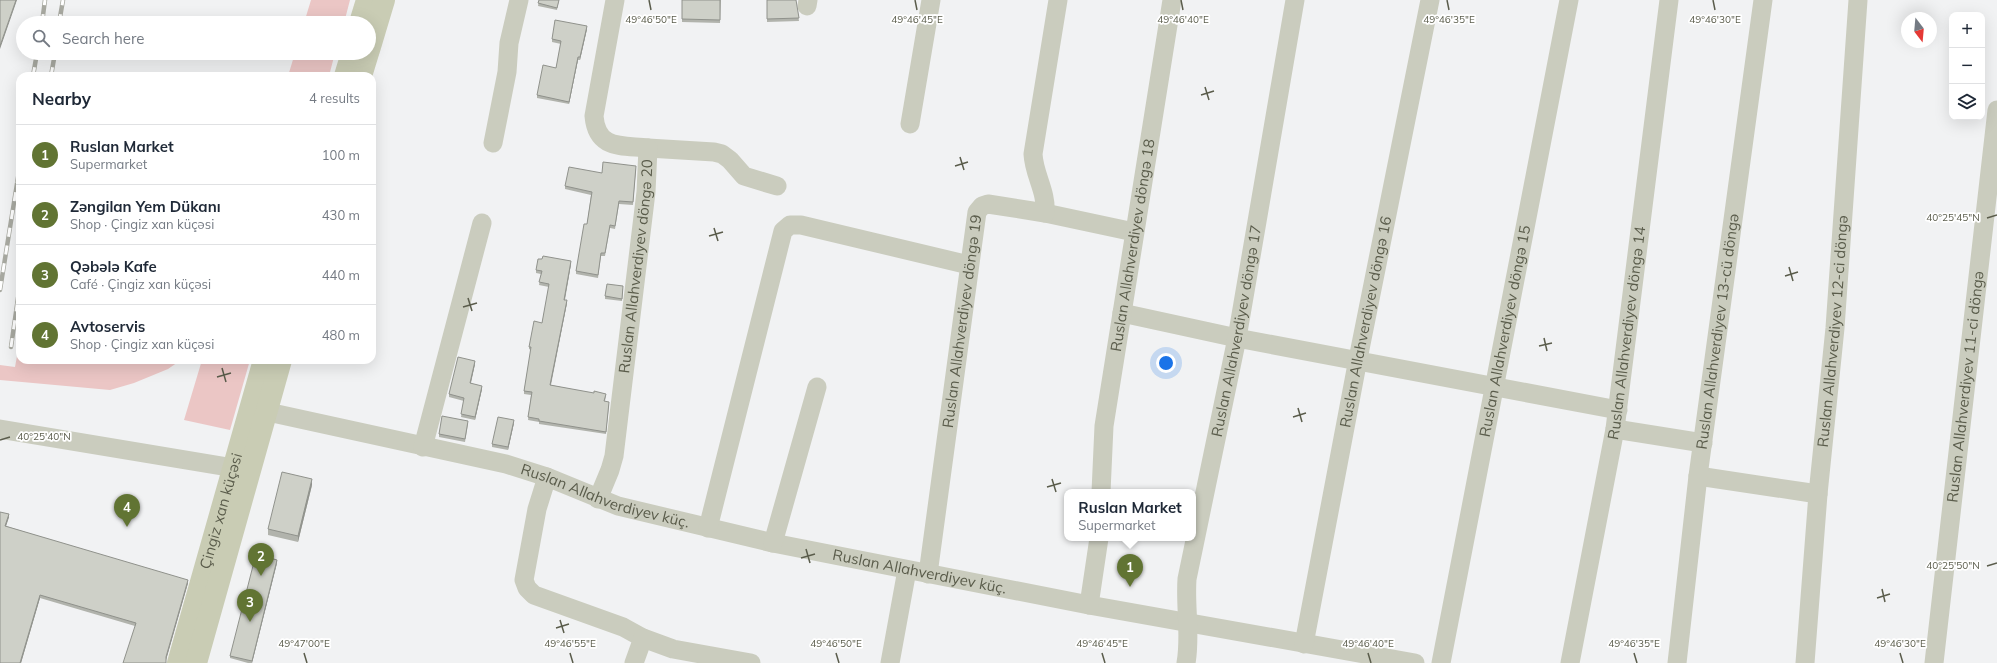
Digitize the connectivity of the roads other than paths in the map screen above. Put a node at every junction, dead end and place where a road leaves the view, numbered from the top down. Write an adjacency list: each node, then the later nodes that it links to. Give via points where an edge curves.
1 (367, 0): 14 (main road)
2 (384, 0): 15 (main road)
3 (519, 0): 22 (street, via 509,43 507,72)
4 (615, 0): 23 (street, Ruslan Allahverdiyev döngə 20, via 594,116 595,127 600,137 610,143)
5 (932, 0): 21 (street)
6 (1058, 0): 25 (street, via 1033,154 1034,167 1045,195)
7 (1172, 0): 27 (street, Ruslan Allahverdiyev döngə 18)
8 (1295, 0): 30 (street, Ruslan Allahverdiyev döngə 17)
9 (1430, 0): 31 (street, Ruslan Allahverdiyev döngə 16)
10 (1569, 0): 35 (street, Ruslan Allahverdiyev döngə 15)
11 (1669, 0): 36 (street, Ruslan Allahverdiyev döngə 14)
12 (1763, 0): 40 (street, Ruslan Allahverdiyev 13-cü döngə)
13 (1858, 0): 46 (street, Ruslan Allahverdiyev 12-ci döngə, via 1835,328)
14 (362, 16)
15 (376, 27)
16 (350, 60): 18 (main road)
17 (366, 60): 19 (main road)
18 (346, 72)
19 (362, 72)
20 (1997, 110): 70 (street, Ruslan Allahverdiyev 11-ci döngə)
21 (910, 124)
22 (493, 142)
23 (648, 148): 24 (street, via 722,154 744,176); 47 (street, Ruslan Allahverdiyev döngə 20, via 646,192 614,456)
24 (777, 186)
25 (1045, 212): 27 (street); 28 (street, Ruslan Allahverdiyev döngə 19, via 988,204 982,206 977,212)
26 (482, 223): 41 (street)
27 (1134, 232): 29 (street, Ruslan Allahverdiyev döngə 18)
28 (969, 265): 48 (street, via 801,225 790,225 783,231); 54 (street, Ruslan Allahverdiyev döngə 19)
29 (1122, 313): 30 (street); 45 (street, Ruslan Allahverdiyev döngə 18, via 1104,426)
30 (1237, 338): 31 (street); 49 (street, Ruslan Allahverdiyev döngə 17)
31 (1358, 360): 35 (street); 58 (street, Ruslan Allahverdiyev döngə 16)
32 (263, 364): 42 (main road, Çingiz xan küçəsi)
33 (281, 364): 37 (main road, Çingiz xan küçəsi)
34 (817, 387): 52 (street)
35 (1494, 387): 36 (street); 66 (street, Ruslan Allahverdiyev döngə 15)
36 (1618, 410): 39 (street, Ruslan Allahverdiyev döngə 14)
37 (268, 412): 41 (street, Ruslan Allahverdiyev küç.); 60 (main road, Çingiz xan küçəsi)
38 (0, 429): 42 (street)
39 (1615, 429): 40 (street); 67 (street, Ruslan Allahverdiyev döngə 14)
40 (1703, 443): 43 (street, Ruslan Allahverdiyev 13-cü döngə)
41 (422, 447): 44 (street, Ruslan Allahverdiyev küç., via 506,464)
42 (234, 468): 59 (main road, Çingiz xan küçəsi)
43 (1698, 476): 46 (street); 68 (street, Ruslan Allahverdiyev 13-cü döngə)
44 (547, 477): 47 (street, Ruslan Allahverdiyev küç.); 57 (street, via 536,509 524,580 527,588 534,595 623,627)
45 (1101, 489)
46 (1818, 494): 69 (street, Ruslan Allahverdiyev 12-ci döngə)
47 (598, 499): 48 (street, Ruslan Allahverdiyev küç.)
48 (708, 528): 52 (street, Ruslan Allahverdiyev küç.)
49 (1196, 536)
50 (1099, 541): 55 (street)
51 (1195, 541): 56 (street, Ruslan Allahverdiyev döngə 17, via 1187,579)
52 (773, 543): 53 (street, Ruslan Allahverdiyev küç.)
53 (907, 570): 54 (street, Ruslan Allahverdiyev küç.); 63 (street)
54 (928, 574): 55 (street, Ruslan Allahverdiyev küç.)
55 (1089, 605): 56 (street, Ruslan Allahverdiyev küç.)
56 (1186, 622): 58 (street, Ruslan Allahverdiyev küç.); 64 (street, Ruslan Allahverdiyev döngə 17)
57 (643, 638): 61 (street); 62 (street, via 673,649)
58 (1304, 644): 65 (street, Ruslan Allahverdiyev küç.)
59 (178, 663)
60 (196, 663)
61 (634, 663)
62 (750, 663)
63 (890, 663)
64 (1186, 663)
65 (1415, 663)
66 (1441, 663)
67 (1570, 663)
68 (1677, 663)
69 (1805, 663)
70 (1934, 663)

